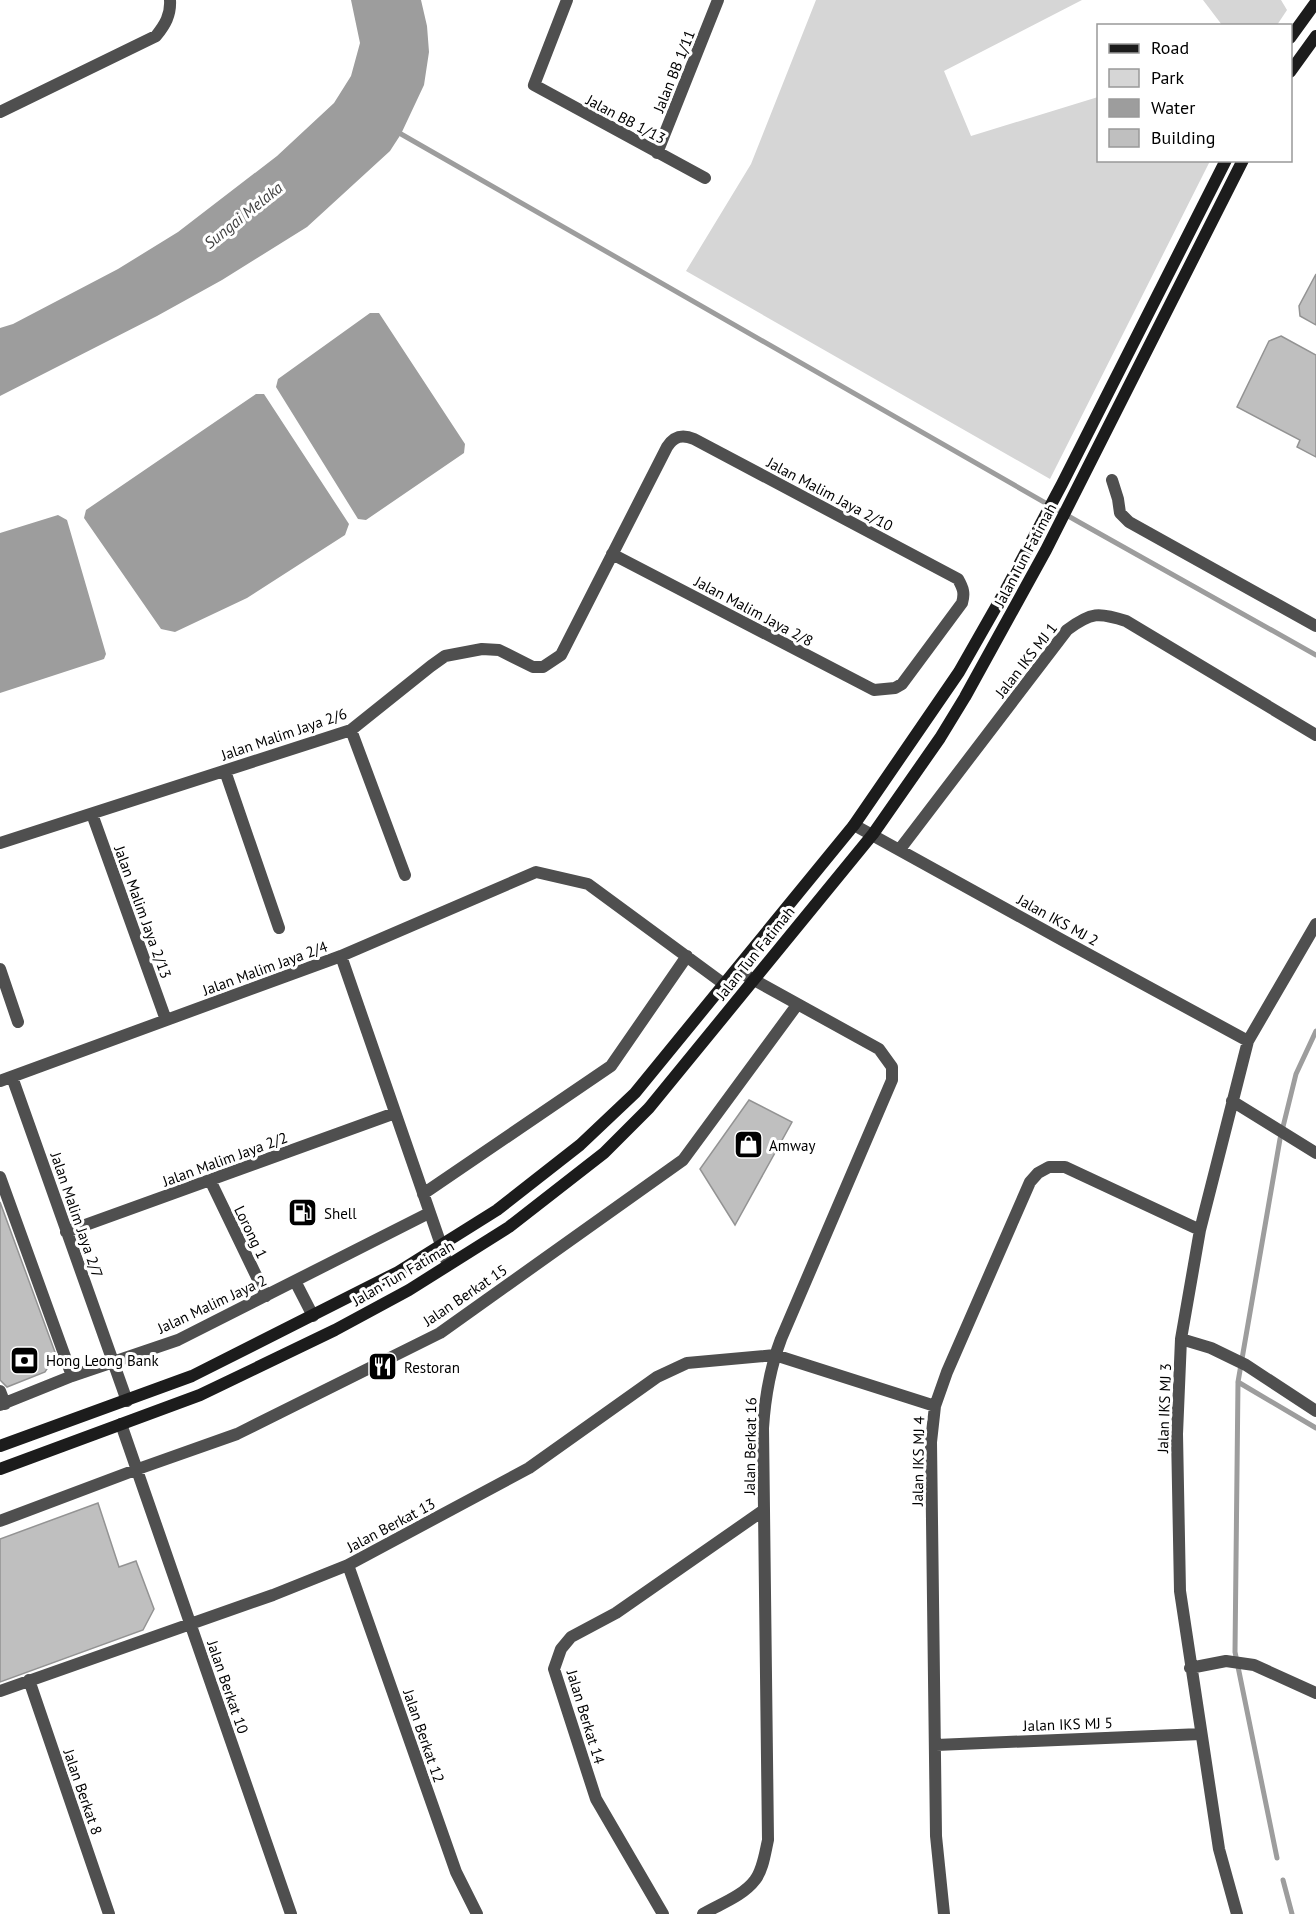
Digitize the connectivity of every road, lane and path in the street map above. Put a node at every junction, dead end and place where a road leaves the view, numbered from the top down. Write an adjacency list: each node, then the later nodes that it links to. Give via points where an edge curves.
1 (170, 0): 8 (street, via 166,24 156,36)
2 (567, 0): 9 (street, Jalan BB 1/13, via 534,86)
3 (718, 0): 9 (street, Jalan BB 1/11)
4 (1316, 2): 5 (main road)
5 (1292, 35)
6 (1316, 36): 7 (main road)
7 (1292, 69)
8 (0, 112)
9 (657, 153): 12 (street, Jalan BB 1/13)
10 (1225, 162): 22 (main road, Jalan Tun Fatimah, via 1032,542 959,672)
11 (1242, 162): 23 (main road, Jalan Tun Fatimah, via 1046,550 965,697)
12 (705, 178)
13 (678, 436): 15 (street, Jalan Malim Jaya 2/6, via 666,447); 17 (street, Jalan Malim Jaya 2/10, via 694,439 958,579 963,588 962,603 902,684)
14 (1112, 480): 16 (street, via 1120,513 1129,522)
15 (612, 554): 17 (street, Jalan Malim Jaya 2/8, via 864,686); 18 (street, Jalan Malim Jaya 2/6, via 561,655 550,663 533,667 499,650 445,656)
16 (1316, 626)
17 (883, 690)
18 (351, 730): 20 (street, Jalan Malim Jaya 2/6); 26 (street)
19 (1316, 735): 25 (street, Jalan IKS MJ 1, via 1126,621 1104,614 1082,619 1067,630)
20 (225, 771): 21 (street, Jalan Malim Jaya 2/6); 27 (street)
21 (92, 814): 24 (street, Jalan Malim Jaya 2/6); 36 (street, Jalan Malim Jaya 2/13)
22 (854, 825): 23 (street, Jalan IKS MJ 2); 32 (main road, Jalan Tun Fatimah)
23 (873, 834): 25 (street, Jalan IKS MJ 2); 33 (main road, Jalan Tun Fatimah)
24 (0, 843)
25 (900, 849): 38 (street, Jalan IKS MJ 2)
26 (405, 875)
27 (279, 928)
28 (1314, 931): 38 (street, Jalan IKS MJ 3)
29 (341, 956): 30 (street, Jalan Malim Jaya 2/4, via 536,872 588,884); 36 (street, Jalan Malim Jaya 2/4); 41 (street)
30 (687, 957): 34 (street); 45 (street, via 611,1066)
31 (0, 969): 37 (street)
32 (736, 970): 33 (street, Jalan Berkat 16); 34 (main road, Jalan Tun Fatimah)
33 (752, 980): 35 (street, Jalan Berkat 16); 50 (main road, Jalan Tun Fatimah, via 649,1108 604,1153 508,1227)
34 (724, 984): 49 (main road, Jalan Tun Fatimah, via 635,1093 591,1136 497,1210)
35 (797, 1005): 55 (street, Jalan Berkat 16, via 879,1048 892,1067 892,1080); 66 (street, Jalan Berkat 15, via 683,1160 440,1333 237,1434)
36 (166, 1020): 39 (street, Jalan Malim Jaya 2/4)
37 (18, 1022)
38 (1248, 1041): 40 (street, Jalan IKS MJ 3)
39 (6, 1079): 48 (street, Jalan Malim Jaya 2/7)
40 (1232, 1101): 42 (street); 47 (street, Jalan IKS MJ 3)
41 (395, 1113): 44 (street, Jalan Malim Jaya 2/2); 45 (street)
42 (1316, 1153)
43 (0, 1178): 57 (street)
44 (210, 1180): 48 (street, Jalan Malim Jaya 2/2); 52 (street, Lorong 1)
45 (423, 1194): 46 (street)
46 (429, 1213): 49 (street); 51 (street, Jalan Malim Jaya 2)
47 (1200, 1230): 54 (street, Jalan IKS MJ 3); 61 (street, Jalan IKS MJ 4, via 1065,1167 1049,1167 1038,1173 1014,1214)
48 (66, 1232): 56 (street, Jalan Malim Jaya 2/7)
49 (440, 1246): 50 (street); 53 (main road, Jalan Tun Fatimah)
50 (448, 1265): 63 (main road, Jalan Tun Fatimah, via 335,1330 200,1395)
51 (295, 1281): 52 (street, Jalan Malim Jaya 2); 53 (street)
52 (266, 1296): 56 (street, Jalan Malim Jaya 2, via 178,1340)
53 (313, 1316): 59 (main road, Jalan Tun Fatimah, via 192,1376)
54 (1181, 1339): 62 (street, via 1246,1365); 71 (street, Jalan IKS MJ 3, via 1177,1457 1180,1591)
55 (775, 1355): 61 (street); 67 (street, Jalan Berkat 16, via 764,1409); 69 (street, Jalan Berkat 13, via 698,1361 670,1370 529,1468)
56 (112, 1362): 57 (street, Jalan Malim Jaya 2); 59 (street, Jalan Malim Jaya 2/7)
57 (72, 1376): 60 (street, Jalan Malim Jaya 2)
58 (0, 1391): 60 (street)
59 (126, 1401): 64 (main road, Jalan Tun Fatimah)
60 (2, 1405)
61 (935, 1406): 76 (street, Jalan IKS MJ 4, via 931,1442)
62 (1316, 1411)
63 (121, 1425): 65 (main road, Jalan Tun Fatimah); 66 (street, Jalan Berkat 10)
64 (0, 1446)
65 (0, 1469)
66 (138, 1469): 68 (street, Jalan Berkat 15); 70 (street, Jalan Berkat 10)
67 (764, 1509): 80 (street, Jalan Berkat 14, via 616,1613 572,1637 561,1649 554,1669 596,1799); 81 (street, Jalan Berkat 16, via 768,1840 756,1880)
68 (0, 1521)
69 (348, 1565): 70 (street, Jalan Berkat 13); 79 (street, Jalan Berkat 12, via 456,1872)
70 (190, 1622): 72 (street, Jalan Berkat 13); 78 (street, Jalan Berkat 10)
71 (1190, 1668): 74 (street, via 1226,1661 1254,1665); 75 (street, Jalan IKS MJ 3)
72 (29, 1680): 73 (street, Jalan Berkat 13); 77 (street, Jalan Berkat 8)
73 (0, 1691)
74 (1316, 1693)
75 (1201, 1734): 76 (street, Jalan IKS MJ 5); 83 (street, Jalan IKS MJ 3, via 1219,1849)
76 (936, 1745): 82 (street, Jalan IKS MJ 4, via 936,1836)
77 (109, 1914)
78 (291, 1914)
79 (477, 1914)
80 (663, 1914)
81 (704, 1914)
82 (944, 1914)
83 (1237, 1914)

